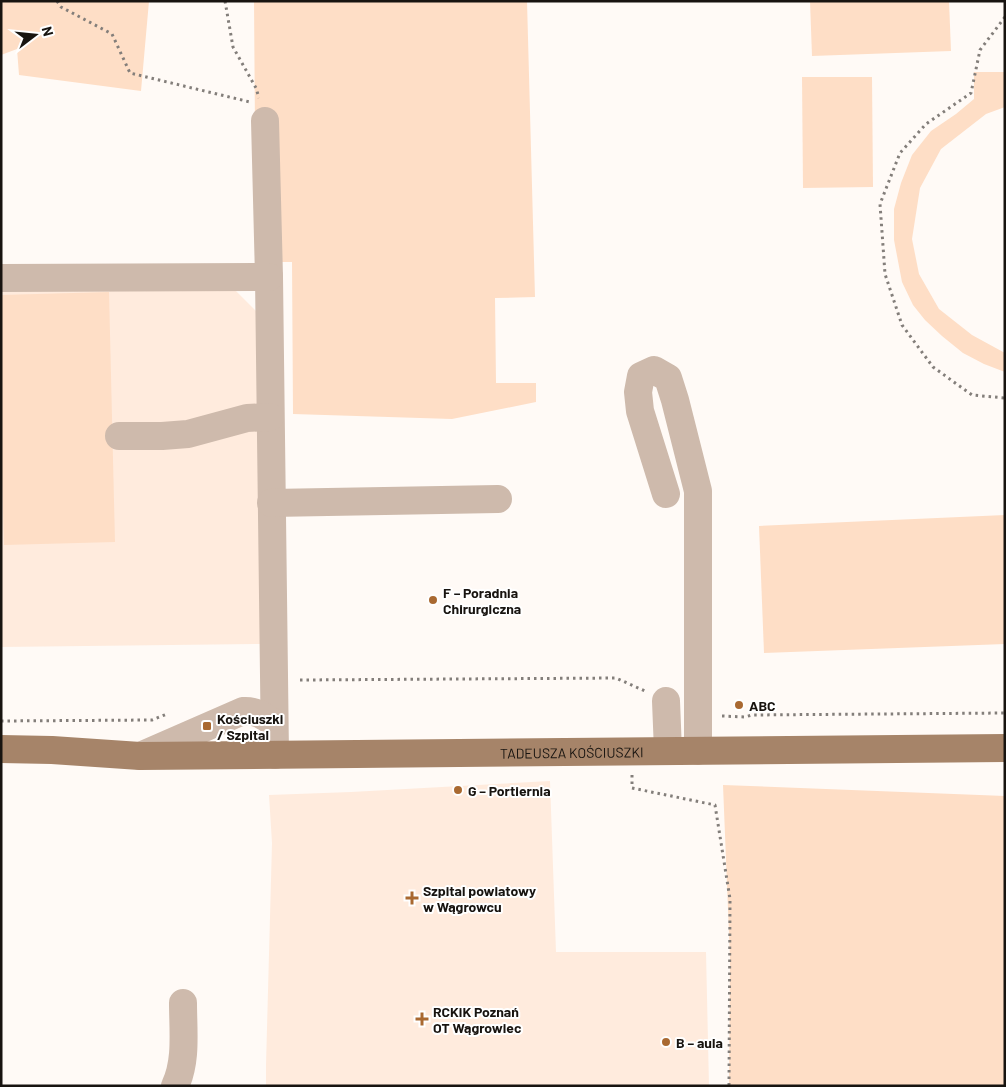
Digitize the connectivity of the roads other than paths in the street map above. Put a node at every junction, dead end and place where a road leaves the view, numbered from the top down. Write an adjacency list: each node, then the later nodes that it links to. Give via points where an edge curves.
1 (263, 112): 2 (street)
2 (269, 276): 3 (street); 4 (street)
3 (1, 278)
4 (270, 417): 5 (street, via 247,418 188,434); 8 (street)
5 (119, 436)
6 (666, 494): 14 (street, via 640,411 638,392 641,376 654,370 668,378 698,491)
7 (498, 499): 8 (street)
8 (271, 503): 10 (street)
9 (666, 701): 13 (street)
10 (274, 723): 15 (street); 16 (street, via 257,713 243,711)
11 (1005, 748): 14 (main road, TADEUSZA KOŚCIUSZKI)
12 (1, 749): 16 (main road, TADEUSZA KOŚCIUSZKI)
13 (668, 751): 14 (main road, TADEUSZA KOŚCIUSZKI); 15 (main road, TADEUSZA KOŚCIUSZKI)
14 (698, 751)
15 (275, 755): 16 (main road, TADEUSZA KOŚCIUSZKI)
16 (140, 756): 17 (main road, TADEUSZA KOŚCIUSZKI)
17 (1, 767)
18 (183, 1003): 19 (street, via 183,1057)
19 (175, 1086)

